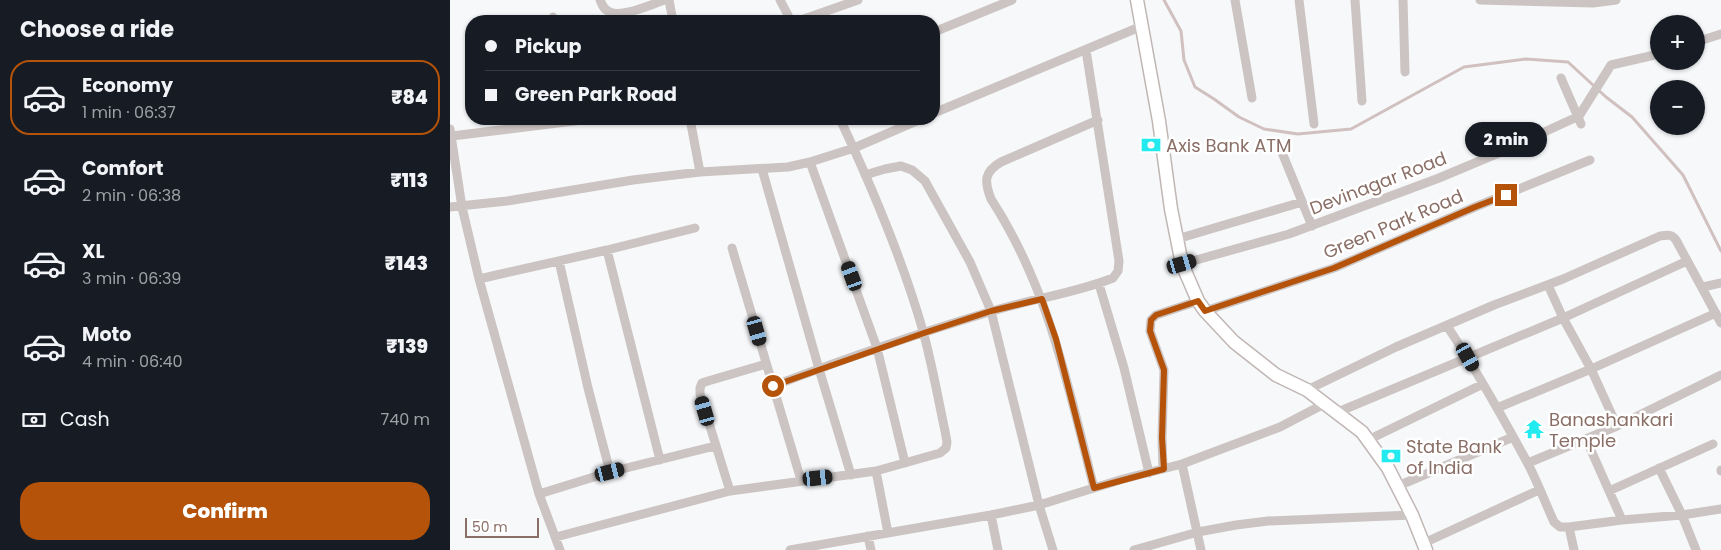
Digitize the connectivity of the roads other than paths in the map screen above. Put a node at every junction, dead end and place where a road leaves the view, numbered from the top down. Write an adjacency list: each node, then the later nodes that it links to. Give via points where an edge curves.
1 (600, 0): 2 (street, via 603,8 615,14)
2 (665, 0)
3 (669, 0): 16 (street)
4 (780, 0): 17 (street)
5 (858, 0): 18 (street)
6 (1012, 0): 20 (street)
7 (1137, 0): 19 (street)
8 (1235, 0): 27 (street)
9 (1298, 0): 32 (street)
10 (1355, 0): 28 (street)
11 (1403, 0): 25 (street)
12 (1480, 0): 14 (street)
13 (1616, 0): 15 (street)
14 (1541, 1): 15 (street)
15 (1575, 1)
16 (672, 15)
17 (788, 15)
18 (815, 15)
19 (1142, 26): 23 (street); 50 (street)
20 (940, 30)
21 (1721, 34): 22 (street)
22 (1705, 39)
23 (1086, 50): 29 (street); 30 (street)
24 (1650, 56): 31 (street, via 1611,65)
25 (1405, 72)
26 (1561, 78): 31 (street)
27 (1252, 98)
28 (1362, 101)
29 (940, 111)
30 (1098, 120): 58 (street, via 1119,261 1113,278); 61 (street, via 1001,162 991,168 987,178 991,199 1023,256)
31 (1580, 120): 48 (street, Devinagar Road)
32 (1314, 124)
33 (505, 125): 37 (street)
34 (691, 125): 43 (street)
35 (843, 125): 38 (street)
36 (907, 125): 38 (street)
37 (451, 132): 47 (street)
38 (854, 148): 41 (street); 44 (street)
39 (1281, 150): 45 (street)
40 (1590, 160): 62 (street, Green Park Road, via 1334,268)
41 (810, 162): 42 (street); 69 (street)
42 (762, 169): 43 (street); 72 (street)
43 (700, 172): 47 (street)
44 (865, 176): 63 (street, via 901,166 925,181 970,262); 68 (street, via 904,270)
45 (1302, 202): 48 (street); 50 (street)
46 (450, 207): 47 (street)
47 (462, 207): 56 (street)
48 (1312, 226): 55 (street, Devinagar Road)
49 (695, 228): 52 (street)
50 (1177, 239): 55 (street)
51 (732, 248): 71 (street)
52 (607, 250): 53 (street); 87 (street)
53 (559, 261): 56 (street); 94 (street)
54 (1688, 261): 59 (street, via 1674,236 1660,236); 60 (street); 65 (street)
55 (1182, 264): 62 (street)
56 (479, 278): 103 (street)
57 (1721, 283): 60 (street)
58 (1099, 284): 61 (street); 95 (street, via 1124,368)
59 (1548, 285): 65 (street); 67 (street)
60 (1703, 287): 64 (street)
61 (1042, 299): 63 (street); 99 (street, via 1056,339)
62 (1201, 306): 77 (street, via 1234,342 1276,375); 92 (street, Green Park Road, via 1156,315 1151,320 1150,331 1164,370)
63 (991, 311): 68 (street); 104 (street)
64 (1716, 313): 66 (street); 73 (street)
65 (1563, 318): 70 (street); 73 (street)
66 (1721, 323)
67 (1447, 326): 70 (street); 77 (street)
68 (924, 333): 69 (street); 88 (street, via 947,442 940,453)
69 (877, 348): 72 (street); 88 (street)
70 (1468, 357): 75 (street); 80 (street)
71 (766, 364): 76 (street); 86 (street, via 702,383 700,394)
72 (818, 369): 76 (street); 96 (street)
73 (1591, 369): 79 (street); 81 (street)
74 (1721, 375): 81 (street)
75 (1483, 384): 79 (street); 84 (street)
76 (773, 386): 97 (street)
77 (1307, 390): 78 (street)
78 (1324, 404): 80 (street); 90 (street, via 1280,427)
79 (1497, 408): 82 (street)
80 (1338, 412): 84 (street)
81 (1617, 426): 83 (street)
82 (1513, 437): 89 (street); 98 (street)
83 (1586, 439): 89 (street); 102 (street)
84 (1368, 440): 98 (street)
85 (1713, 444): 91 (street)
86 (715, 446): 87 (street); 100 (street)
87 (660, 460): 94 (street)
88 (905, 463): 93 (street)
89 (1528, 463): 101 (street)
90 (1182, 464): 92 (street); 111 (street)
91 (1659, 468): 102 (street); 108 (street)
92 (1164, 469): 95 (street)
93 (876, 471): 96 (street); 112 (street)
94 (610, 472): 103 (street)
95 (1149, 473): 99 (street)
96 (851, 475): 97 (street)
97 (801, 480): 100 (street)
98 (1398, 486): 107 (street)
99 (1094, 488): 104 (street)
100 (730, 490): 114 (street)
101 (1539, 490): 110 (street, via 1554,522 1560,527); 115 (street)
102 (1609, 491): 109 (street)
103 (540, 494): 114 (street)
104 (1039, 505): 106 (street); 120 (street)
105 (1721, 509): 108 (street)
106 (991, 515): 112 (street); 119 (street)
107 (1412, 515): 111 (street, via 1268,521); 115 (street)
108 (1682, 515): 109 (street); 124 (street)
109 (1622, 520): 110 (street)
110 (1569, 527): 123 (street)
111 (1198, 532): 121 (street); 122 (street)
112 (888, 534): 113 (street)
113 (868, 536): 117 (street); 118 (street)
114 (556, 537): 116 (street)
115 (1425, 547)
116 (560, 550)
117 (790, 550)
118 (871, 550)
119 (998, 550)
120 (1052, 550)
121 (1134, 550)
122 (1201, 550)
123 (1574, 550)
124 (1696, 550)

